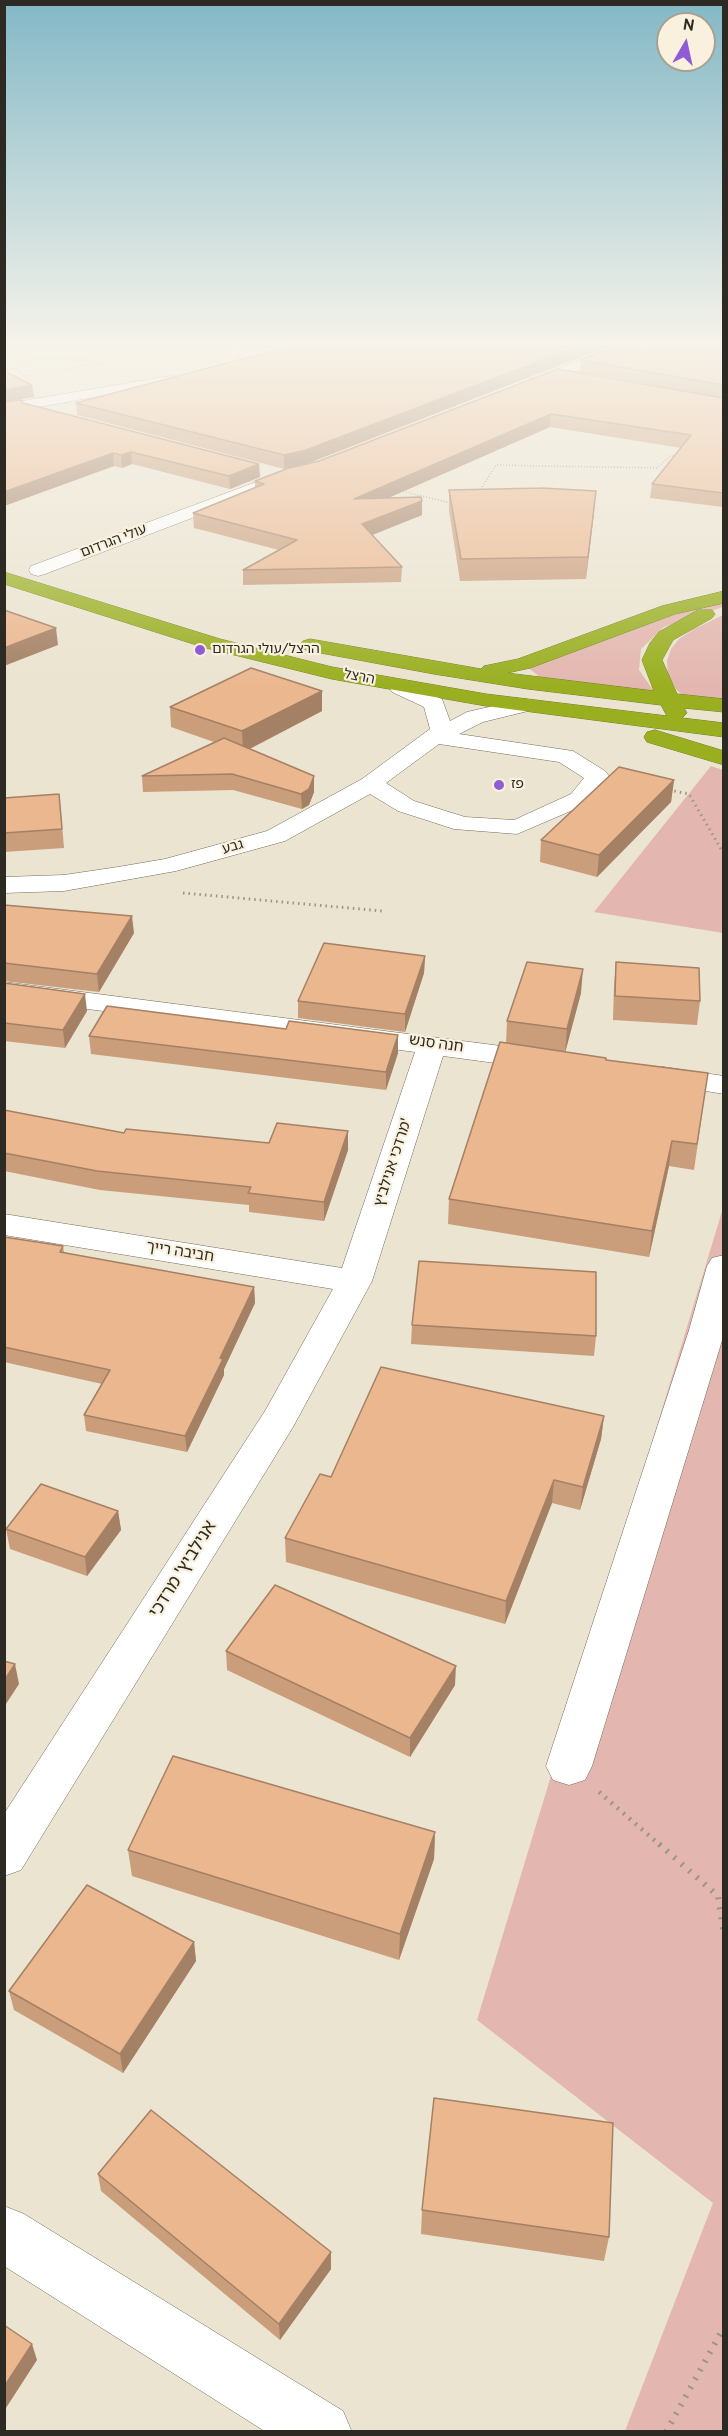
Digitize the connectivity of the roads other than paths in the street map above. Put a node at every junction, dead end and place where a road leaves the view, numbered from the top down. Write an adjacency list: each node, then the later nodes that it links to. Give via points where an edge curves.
1 (262, 471): 3 (street)
2 (303, 472): 3 (street, עולי הגרדום)
3 (284, 476): 5 (street, עולי הגרדום)
4 (4, 560): 5 (highway)
5 (38, 570): 7 (highway)
6 (4, 578): 12 (highway, הרצל, via 213,644)
7 (94, 586)
8 (723, 597): 11 (highway, via 659,614 523,664 481,671)
9 (723, 608): 13 (highway, via 681,626 657,647 652,660)
10 (294, 641): 11 (highway, הרצל)
11 (434, 668): 13 (highway, הרצל)
12 (400, 687): 14 (highway, הרצל); 19 (street, via 434,704 442,731)
13 (667, 699): 15 (highway, הרצל); 17 (highway)
14 (524, 705): 16 (highway, הרצל); 19 (street, גבע, via 474,717)
15 (723, 705)
16 (589, 714): 17 (highway, הרצל); 20 (highway)
17 (692, 726): 18 (highway, הרצל)
18 (723, 730)
19 (436, 737): 21 (street, גבע); 21 (street, via 565,756 597,776 579,799 517,828 463,824 406,806)
20 (723, 758)
21 (370, 784): 22 (street, גבע, via 276,837 118,875 64,883)
22 (4, 885)
23 (4, 990): 24 (street, חנה סנש)
24 (432, 1045): 25 (street, חנה סנש); 30 (street, מרדכי אנילביץ')
25 (572, 1064)
26 (642, 1074): 27 (street)
27 (723, 1085)
28 (4, 1224): 30 (street, חביבה רייך)
29 (723, 1266): 31 (street, via 707,1330)
30 (356, 1281): 32 (street, אנילביץ' מרדכי, via 280,1418)
31 (569, 1766)
32 (4, 1855)
33 (4, 2234): 34 (street)
34 (322, 2432)

